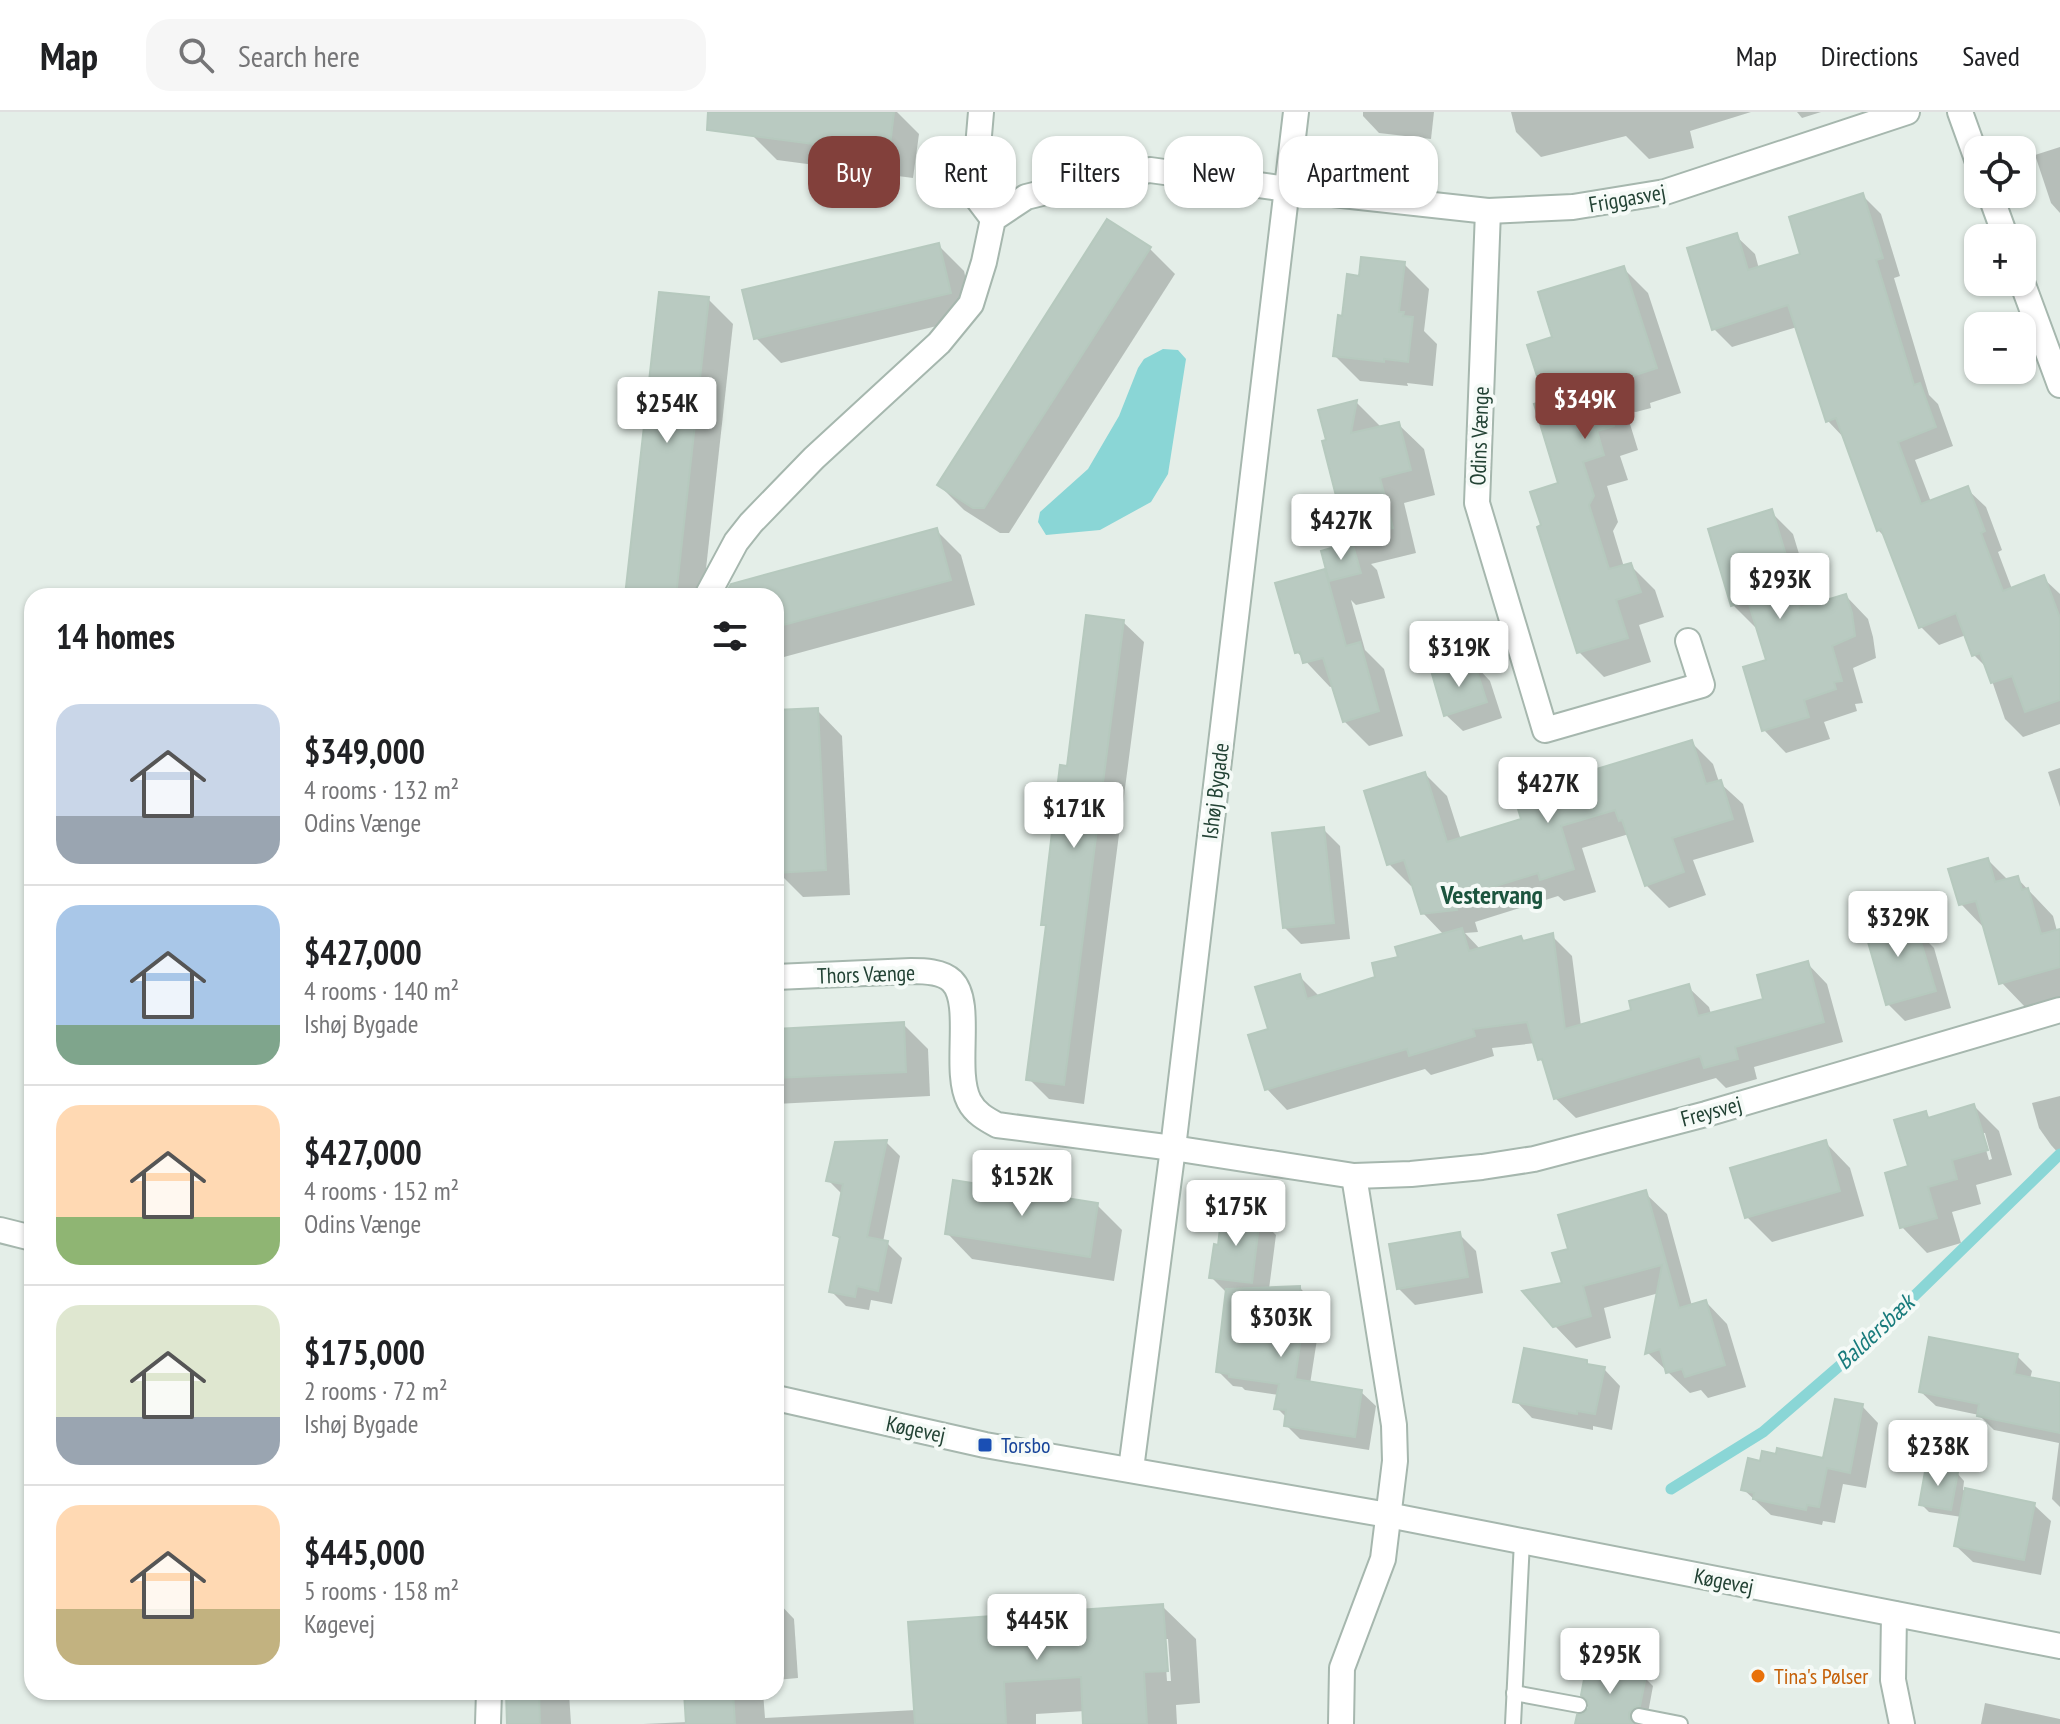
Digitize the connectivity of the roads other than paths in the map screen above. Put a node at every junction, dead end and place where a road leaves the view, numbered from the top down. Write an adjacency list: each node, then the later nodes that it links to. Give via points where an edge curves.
1 (981, 112): 11 (street, via 974,194)
2 (1296, 112): 5 (street, Ishøj Bygade)
3 (1907, 112): 10 (street, Friggasvej, via 1665,192 1573,207)
4 (1960, 112): 6 (street)
5 (1293, 136)
6 (1969, 136)
7 (1279, 188): 11 (street, via 1150,170 1026,197)
8 (1438, 206): 10 (street, Friggasvej)
9 (1285, 208): 18 (street, Ishøj Bygade)
10 (1488, 211): 15 (street, Odins Vænge, via 1477,503 1545,730 1702,685)
11 (993, 219): 14 (street, via 971,304 939,343 751,523)
12 (2027, 296): 13 (street)
13 (2060, 385)
14 (711, 588)
15 (1688, 641)
16 (784, 977): 18 (street, Thors Vænge, via 911,971 951,979 960,994 962,1072 969,1101 981,1116 997,1125)
17 (2060, 1010): 19 (street, Freysvej, via 1534,1159)
18 (1173, 1148): 19 (street, Freysvej); 21 (street, Ishøj Bygade)
19 (1354, 1176): 22 (street, via 1394,1425)
20 (784, 1400): 21 (street, Køgevej, via 985,1445)
21 (1131, 1469): 22 (street, Køgevej)
22 (1388, 1515): 23 (street, Køgevej); 31 (street, via 1383,1559 1342,1668)
23 (1522, 1541): 24 (street, Køgevej); 26 (lane)
24 (1894, 1614): 25 (street, Køgevej); 34 (street, via 1893,1680)
25 (2060, 1646)
26 (1514, 1693): 28 (lane); 32 (lane)
27 (489, 1700): 30 (street)
28 (1579, 1705)
29 (1639, 1716): 33 (lane)
30 (488, 1724)
31 (1341, 1724)
32 (1513, 1724)
33 (1680, 1724)
34 (1902, 1724)

